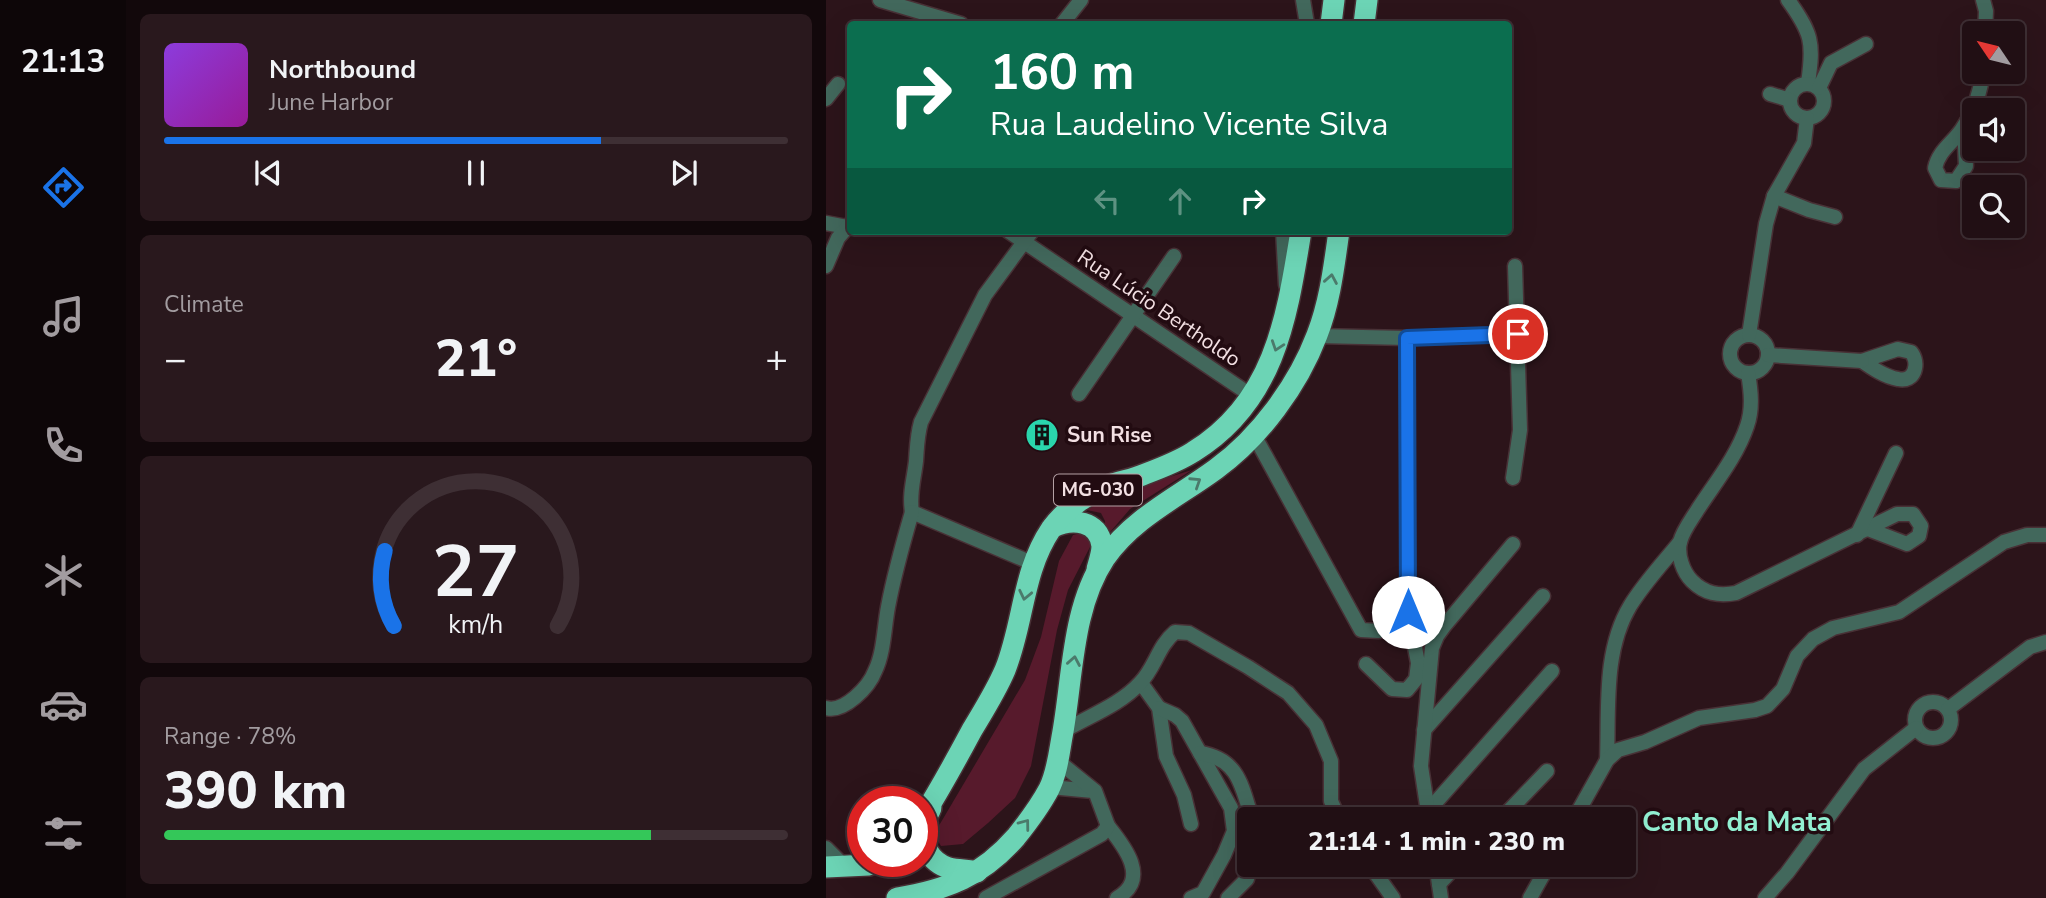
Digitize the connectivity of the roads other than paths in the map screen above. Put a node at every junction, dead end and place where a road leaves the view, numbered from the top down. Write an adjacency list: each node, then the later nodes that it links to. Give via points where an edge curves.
1 (880, 0): 8 (street)
2 (1081, 0): 9 (street)
3 (1303, 0): 10 (street)
4 (1334, 0): 11 (highway)
5 (1367, 0): 12 (highway)
6 (1788, 0): 16 (street, via 1812,44)
7 (1983, 0): 13 (street)
8 (951, 21)
9 (1064, 21)
10 (1306, 21)
11 (1331, 21)
12 (1364, 21)
13 (1986, 21)
14 (1866, 44): 16 (street, via 1831,63)
15 (838, 84): 18 (street)
16 (1813, 85): 19 (street, via 1800,85); 20 (street, via 1824,97 1822,109)
17 (1770, 94): 19 (street)
18 (826, 99)
19 (1790, 100): 20 (street, via 1796,114)
20 (1807, 118): 21 (street, via 1804,144)
21 (1774, 196): 22 (street); 36 (street)
22 (1835, 217)
23 (826, 223): 24 (street)
24 (847, 225)
25 (847, 227): 31 (street)
26 (1283, 235): 33 (street)
27 (1300, 235): 33 (highway, MG-030)
28 (1338, 235): 37 (highway, MG-030, one-way to 28)
29 (1028, 237): 34 (street, Rua Lúcio Bertholdo); 47 (street, via 985,295 921,422 909,499)
30 (1174, 256): 34 (street)
31 (826, 266)
32 (1515, 266): 35 (street)
33 (1290, 301): 43 (highway, MG-030, one-way to 43, via 1273,358)
34 (1132, 316): 42 (street); 43 (street, Rua Lúcio Bertholdo)
35 (1518, 334): 38 (street); 46 (street, via 1520,430)
36 (1749, 335): 39 (street, via 1764,342); 41 (street, via 1734,342 1730,354 1734,366)
37 (1317, 336): 38 (street); 44 (highway, MG-030, via 1287,391)
38 (1407, 338): 55 (street)
39 (1768, 355): 40 (street); 41 (street, via 1763,366)
40 (1862, 361)
41 (1748, 373): 50 (street, via 1751,412 1746,428)
42 (1079, 394)
43 (1252, 396): 48 (highway, MG-030, via 1193,452 1087,496)
44 (1254, 435): 53 (highway, MG-030, one-way to 44, via 1114,545 1143,519 1234,456); 55 (street, via 1361,630 1379,631)
45 (1896, 453): 50 (street, via 1862,532 1736,593 1710,593 1689,579)
46 (1513, 478)
47 (912, 512): 52 (street); 60 (street, via 873,677 836,709)
48 (1053, 527): 52 (highway, MG-030); 53 (highway, via 1077,521 1098,535 1102,547)
49 (2046, 535): 67 (street, via 2004,542 1899,612 1833,628 1813,639 1797,656 1783,689 1766,706 1699,718 1618,750)
50 (1680, 542): 67 (street, via 1630,607 1619,629 1611,663)
51 (1513, 544): 65 (street, via 1437,636)
52 (1032, 562): 71 (highway, MG-030, one-way to 71, via 1017,637 1004,670)
53 (1096, 574): 63 (highway, MG-030, one-way to 53, via 1082,615)
54 (1543, 596): 65 (street)
55 (1408, 612): 57 (street, via 1418,663 1416,679 1408,690 1392,689)
56 (2046, 642): 62 (street, via 2030,647)
57 (1366, 664)
58 (1552, 671): 76 (street)
59 (1141, 683): 61 (street); 63 (street); 74 (street, via 1175,632 1189,634 1248,667 1288,693 1316,725 1331,761)
60 (826, 708)
61 (1159, 708): 66 (street, via 1182,721); 79 (street, via 1166,756)
62 (1948, 709): 64 (street, via 1940,703 1924,703 1915,716); 64 (street, via 1951,720 1943,735 1925,737)
63 (1064, 728): 68 (highway, MG-030)
64 (1916, 728): 95 (street, via 1864,769)
65 (1424, 730): 75 (street, via 1421,766)
66 (1200, 753): 73 (street, via 1229,765); 91 (street, via 1231,808 1234,831 1203,893)
67 (1607, 760): 78 (street)
68 (1058, 761): 70 (highway, MG-030); 72 (street)
69 (1547, 771): 77 (street)
70 (1050, 787): 72 (street); 84 (highway, MG-030, one-way to 70, via 1028,822)
71 (938, 791)
72 (1095, 791): 80 (street)
73 (1248, 807)
74 (1333, 807)
75 (1427, 807)
76 (1435, 807)
77 (1512, 807)
78 (1581, 807)
79 (1191, 824)
80 (1108, 826): 89 (street, via 1102,834); 90 (street, via 1125,848 1134,873 1129,889)
81 (826, 848): 83 (street)
82 (938, 862): 84 (highway)
83 (835, 866)
84 (977, 872): 88 (highway, MG-030, via 952,886)
85 (1248, 877): 92 (street)
86 (1378, 877): 93 (street)
87 (1542, 877): 94 (street)
88 (897, 898)
89 (986, 898)
90 (1117, 898)
91 (1191, 898)
92 (1228, 898)
93 (1393, 898)
94 (1530, 898)
95 (1765, 898)

